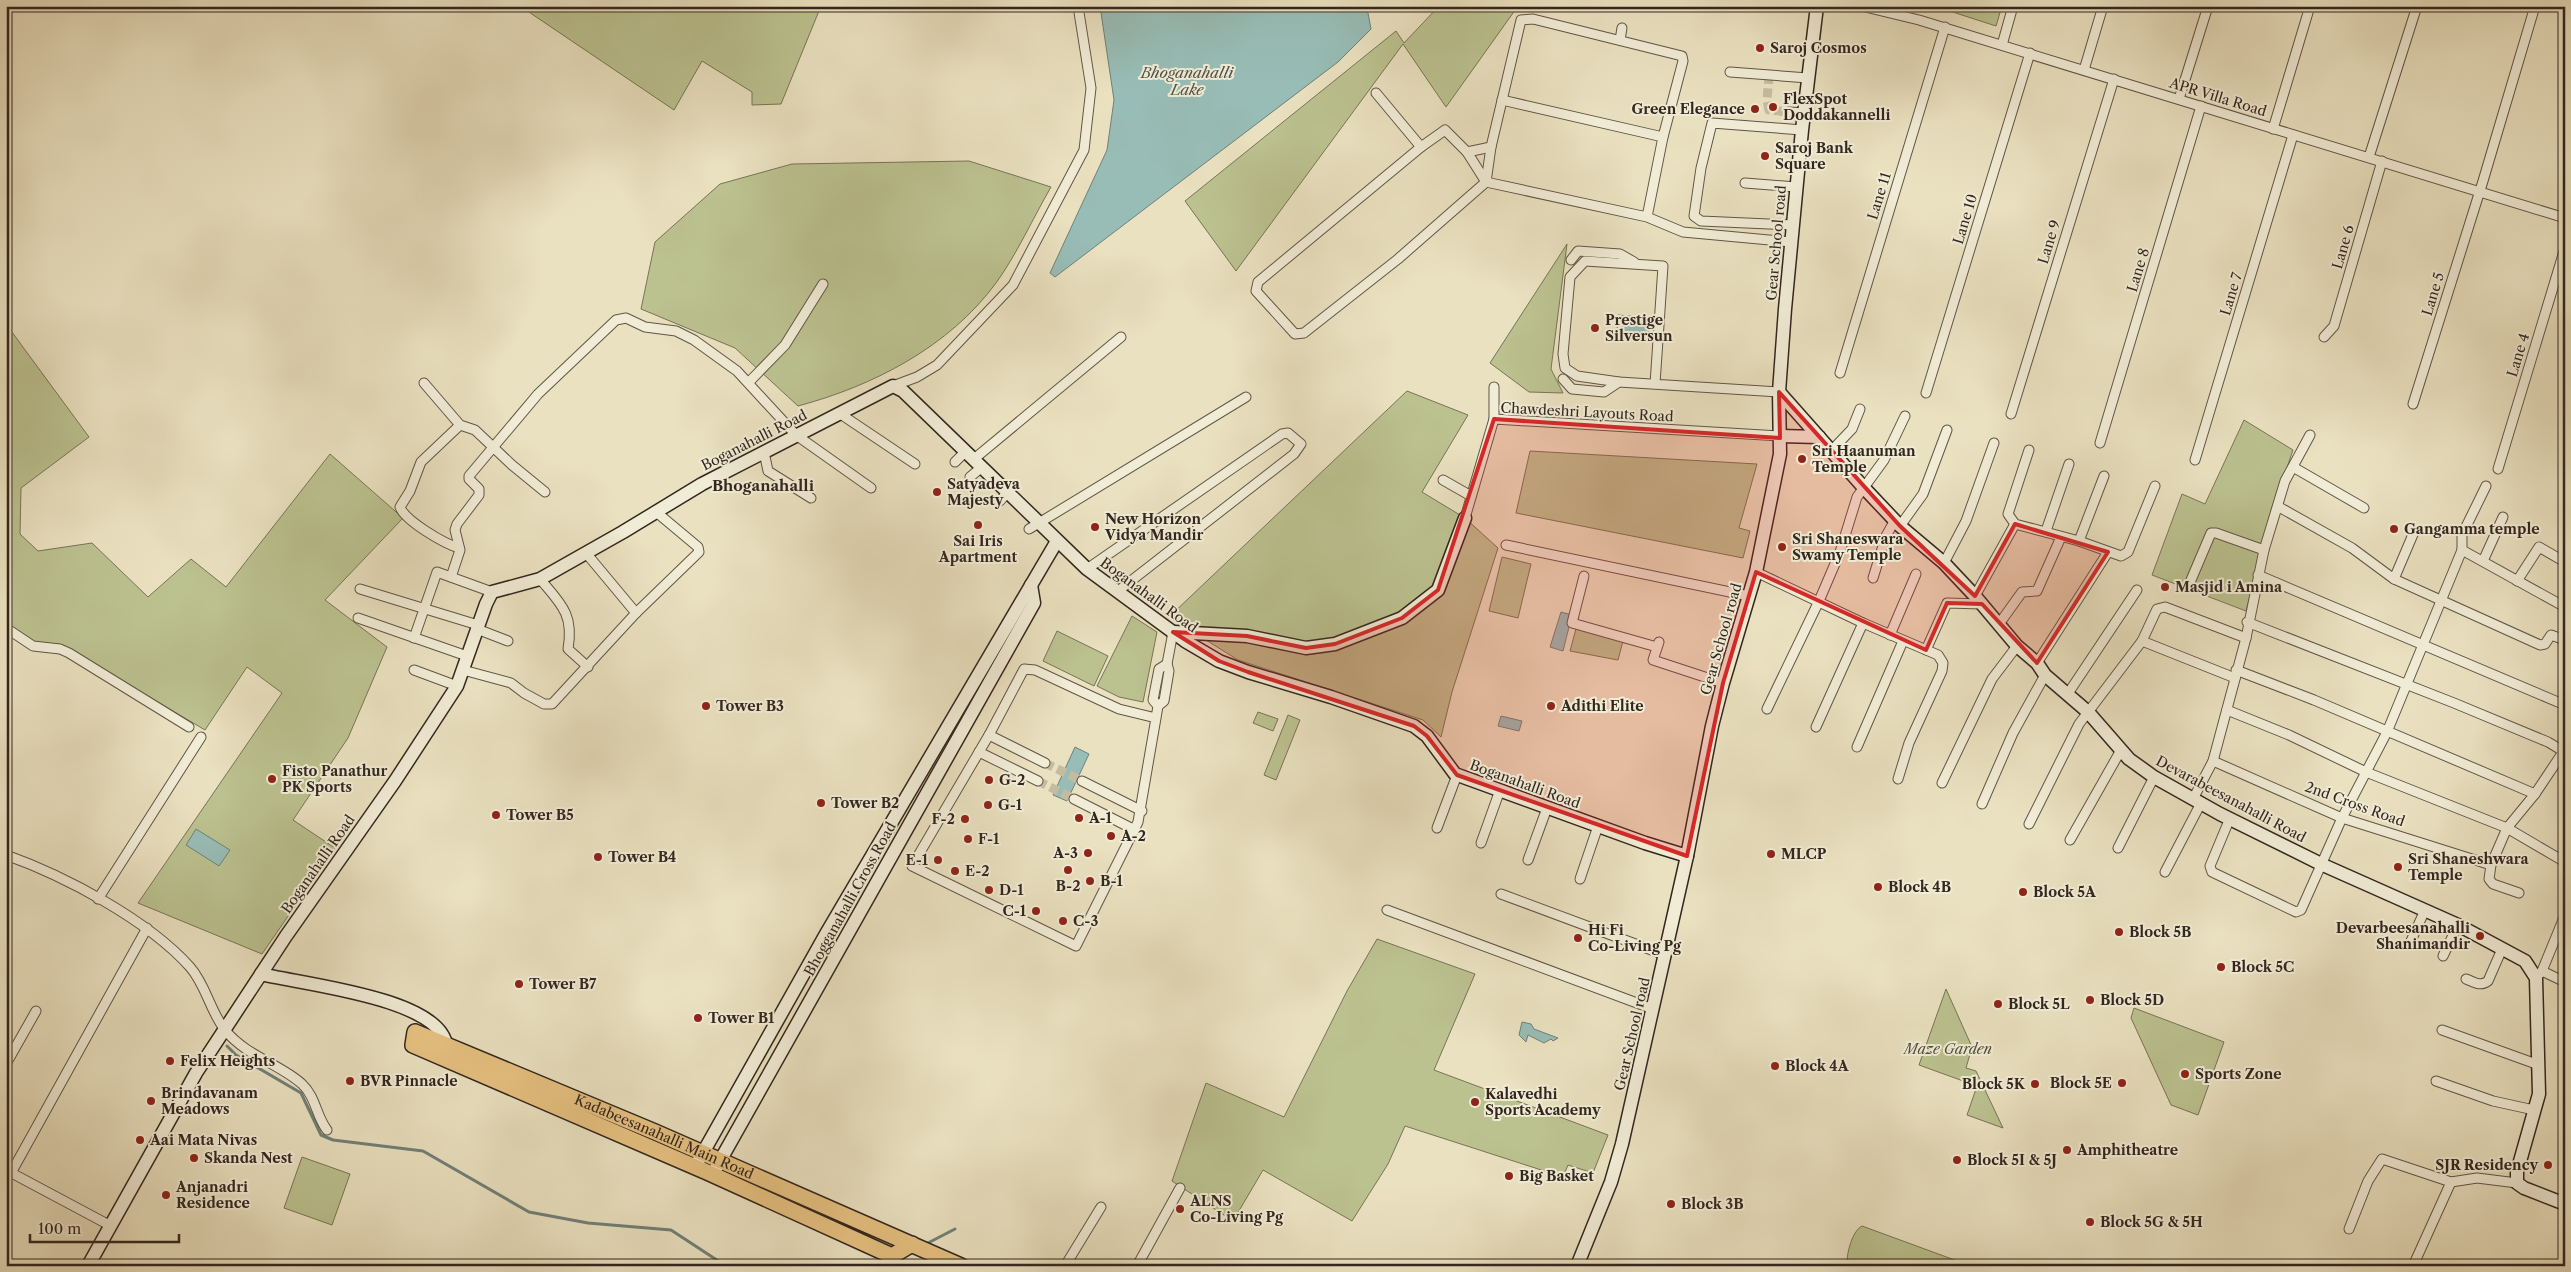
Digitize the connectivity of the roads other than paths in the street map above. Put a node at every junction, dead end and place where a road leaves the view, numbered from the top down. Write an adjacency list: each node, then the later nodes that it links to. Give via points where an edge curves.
1 (1078, 6): 54 (street, via 1091,88 1084,150 1013,285 937,365)
2 (1817, 6): 17 (street, Gear School road)
3 (1861, 6): 10 (street, APR Villa Road)
4 (2013, 6): 13 (street)
5 (2103, 6): 15 (street)
6 (2208, 6): 20 (street)
7 (2310, 6): 25 (street)
8 (2417, 6): 32 (street)
9 (2534, 6): 37 (street)
10 (1945, 27): 13 (street, APR Villa Road); 48 (street, Lane 11)
11 (1622, 28): 12 (street)
12 (1620, 40): 21 (street, via 1531,19 1521,20); 28 (street, via 1682,56)
13 (2002, 44): 14 (street, APR Villa Road)
14 (2030, 53): 15 (street, APR Villa Road); 57 (street, Lane 10)
15 (2084, 70): 18 (street, APR Villa Road)
16 (1730, 72): 17 (street)
17 (1808, 78): 24 (street, Gear School road)
18 (2114, 79): 20 (street, APR Villa Road); 62 (street, Lane 9)
19 (1376, 93): 29 (street)
20 (2180, 99): 22 (street, APR Villa Road)
21 (1502, 100): 28 (street); 30 (street)
22 (2201, 106): 25 (street, APR Villa Road); 72 (street, Lane 8)
23 (1789, 112): 24 (street)
24 (1804, 113): 26 (street, Gear School road)
25 (2273, 128): 27 (street, APR Villa Road)
26 (1802, 130): 36 (street, Gear School road); 40 (street, via 1712,123 1694,216 1701,221)
27 (2293, 135): 32 (street, APR Villa Road); 78 (street, Lane 7)
28 (1664, 136): 38 (street)
29 (1421, 147): 31 (street, via 1445,130); 34 (street, via 1258,282 1256,290 1295,334 1304,334 1353,296)
30 (1491, 147): 31 (street); 34 (street)
31 (1467, 152): 34 (street)
32 (2369, 157): 33 (street, APR Villa Road)
33 (2382, 161): 37 (street, APR Villa Road); 47 (street, Lane 6, via 2334,326)
34 (1486, 182): 38 (street)
35 (1745, 183): 36 (street)
36 (1796, 187): 40 (street, Gear School road)
37 (2480, 191): 39 (street, APR Villa Road); 59 (street, Lane 5)
38 (1647, 217): 41 (street, via 1683,232)
39 (2565, 218)
40 (1793, 225): 41 (street, Gear School road)
41 (1791, 242): 56 (street, Gear School road)
42 (2565, 248): 83 (street, Lane 4)
43 (1571, 260): 44 (street, via 1578,251 1620,254)
44 (1638, 264): 51 (street, via 1585,261 1570,277 1563,354 1565,368 1577,376); 53 (street, via 1663,266)
45 (824, 284): 50 (street, via 785,345)
46 (1121, 337): 77 (street)
47 (2324, 337)
48 (1840, 373)
49 (1563, 379): 51 (street, via 1572,389 1604,392)
50 (749, 382): 68 (street); 73 (street, via 694,340 676,331 645,327 622,318 582,350 550,382)
51 (1619, 382): 53 (street)
52 (424, 383): 65 (street)
53 (1655, 384): 56 (street)
54 (893, 386): 61 (street, Boganahalli Road); 77 (street, Boganahalli Road, via 903,391)
55 (1494, 387): 64 (street)
56 (1778, 392): 69 (street, Gear School road); 70 (street, Devarabeesanahalli Road)
57 (1926, 393)
58 (1246, 397): 101 (street)
59 (2413, 404)
60 (1860, 409): 74 (street, via 1852,429)
61 (839, 413): 68 (street, Boganahalli Road); 80 (street)
62 (2011, 414)
63 (1905, 416): 90 (street, via 1884,460)
64 (1494, 419): 69 (street, Chawdeshri Layouts Road); 92 (street, Chawdeshri Layouts Road)
65 (460, 425): 73 (street, via 475,430); 108 (street, via 421,462 400,507 421,527)
66 (1947, 430): 99 (street, via 1923,494)
67 (2310, 435): 82 (street)
68 (796, 436): 76 (street, Boganahalli Road); 89 (street)
69 (1780, 436): 70 (street); 117 (street, Gear School road, via 1780,454)
70 (1819, 437): 74 (street, Devarabeesanahalli Road)
71 (1994, 443): 115 (street, via 1966,521)
72 (2100, 443)
73 (494, 447): 91 (street); 108 (street, via 469,476 479,488 479,495 457,524)
74 (1832, 450): 90 (street, Devarabeesanahalli Road)
75 (2029, 450): 100 (street, via 2008,514)
76 (764, 452): 93 (street, via 768,471); 96 (street, Boganahalli Road)
77 (974, 459): 79 (street); 85 (street); 101 (street, Boganahalli Road, via 1003,497)
78 (2195, 460)
79 (955, 462)
80 (915, 464)
81 (2069, 464): 102 (street)
82 (2293, 467): 94 (street, via 2285,481); 95 (street)
83 (2498, 470)
84 (2104, 476): 106 (street)
85 (970, 477)
86 (1443, 480): 92 (street)
87 (2155, 486): 111 (street, via 2128,552 2121,556)
88 (2486, 486): 110 (street, via 2462,536)
89 (871, 488)
90 (1865, 489): 99 (street, Devarabeesanahalli Road); 135 (street, via 1855,502 1840,552)
91 (545, 492)
92 (1472, 496): 98 (street, Chawdeshri Layouts Road)
93 (811, 498)
94 (2279, 506): 109 (street); 124 (street, via 2352,548)
95 (2364, 508)
96 (655, 511): 112 (street, Boganahalli Road); 138 (street, via 698,547 699,552)
97 (2503, 517): 113 (street)
98 (1465, 518): 145 (street, via 1438,590 1402,618 1335,644 1306,648 1247,636)
99 (1898, 523): 115 (street, Devarabeesanahalli Road); 122 (street, via 1886,536)
100 (2015, 524): 102 (street); 133 (street)
101 (1033, 526): 105 (street, Boganahalli Road)
102 (2046, 531): 104 (street)
103 (2414, 532): 124 (street)
104 (2061, 537): 106 (street); 142 (street, via 2038,591 2022,592)
105 (1056, 541): 116 (street, Boganahalli Road); 127 (street, Bhogganahalli Cross Road)
106 (2079, 541): 111 (street)
107 (1506, 545): 132 (street)
108 (459, 548): 121 (street)
109 (2264, 550): 119 (street); 125 (street, via 2211,533)
110 (2462, 550): 113 (street); 134 (street)
111 (2108, 552): 157 (street)
112 (586, 553): 123 (street, Boganahalli Road); 138 (street)
113 (2483, 561): 126 (street)
114 (2565, 562): 126 (street, via 2539,547)
115 (1944, 563): 133 (street, Devarabeesanahalli Road)
116 (1087, 569): 130 (street, Boganahalli Road); 130 (street, via 1282,434 1288,433 1298,439 1301,444 1294,454)
117 (1756, 572): 132 (street, Gear School road); 135 (street)
118 (1916, 574): 146 (street)
119 (2258, 575): 141 (street); 153 (street)
120 (1584, 576): 163 (street, via 1572,623 1658,644 1653,660)
121 (451, 577): 131 (street); 137 (street, via 438,572)
122 (1873, 578)
123 (540, 579): 131 (street, Boganahalli Road); 158 (street, via 565,609 571,633 568,649)
124 (2394, 579): 134 (street)
125 (2191, 580)
126 (2517, 581): 136 (street)
127 (1031, 585): 223 (street, Bhogganahalli Cross Road); 225 (street, Bhogganahalli Cross Road, via 1034,603)
128 (360, 589): 137 (street)
129 (2137, 590): 166 (street)
130 (1118, 591): 145 (street, Boganahalli Road)
131 (492, 592): 143 (street, Boganahalli Road)
132 (1749, 596): 163 (street, Gear School road)
133 (1979, 600): 142 (street, Devarabeesanahalli Road); 155 (street, via 1947,603)
134 (2443, 600): 149 (street, via 2540,645 2551,635); 153 (street)
135 (1819, 601): 140 (street); 168 (street)
136 (2565, 607)
137 (424, 608): 143 (street); 147 (street)
138 (636, 613): 158 (street)
139 (358, 618): 147 (street)
140 (1863, 622): 146 (street); 173 (street)
141 (2247, 622): 148 (street); 164 (street)
142 (1999, 624): 154 (street, Devarabeesanahalli Road)
143 (477, 627): 150 (street); 156 (street, Boganahalli Road)
144 (6, 628): 172 (street, via 34,646 69,653)
145 (1173, 632): 171 (street, via 1166,664 1159,669 1153,700 1158,706); 184 (street, Boganahalli Road, via 1219,661 1414,726 1427,736)
146 (1890, 635): 151 (street)
147 (414, 638): 156 (street)
148 (2246, 638): 152 (street, via 2162,607 2157,609); 161 (street)
149 (2565, 640)
150 (508, 641)
151 (1903, 641): 155 (street); 177 (street)
152 (2142, 641): 161 (street); 170 (street)
153 (2423, 643): 164 (street); 167 (street)
154 (2017, 646): 157 (street, Devarabeesanahalli Road); 189 (street, via 1992,678)
155 (1926, 650): 186 (street, via 1941,659 1942,671 1909,743)
156 (467, 656): 160 (street, Boganahalli Road)
157 (2037, 664): 162 (street, Devarabeesanahalli Road)
158 (588, 667): 160 (street, via 557,701 548,704 511,683)
159 (414, 670): 165 (street)
160 (462, 670): 165 (street, Boganahalli Road)
161 (2235, 674): 169 (street); 174 (street, via 2314,700)
162 (2045, 675): 166 (street, Devarabeesanahalli Road); 194 (street, via 2009,741)
163 (1722, 683): 208 (street, Gear School road)
164 (2406, 685): 174 (street); 179 (street)
165 (457, 686): 229 (street, Boganahalli Road)
166 (2067, 695): 170 (street, Devarabeesanahalli Road)
167 (2565, 705)
168 (1767, 709)
169 (2227, 710): 181 (street); 183 (street)
170 (2088, 712): 178 (street, Devarabeesanahalli Road); 199 (street)
171 (1156, 718): 175 (street, via 1119,709 1029,668 1024,669); 196 (street)
172 (189, 726)
173 (1816, 727)
174 (2387, 732): 183 (street); 191 (street)
175 (989, 735): 180 (street); 182 (street)
176 (201, 737): 217 (street)
177 (1856, 747)
178 (2121, 750): 185 (street, Devarabeesanahalli Road); 204 (street)
179 (2564, 750): 191 (street)
180 (979, 752): 187 (street); 203 (street, via 912,866 1076,946)
181 (2213, 761): 193 (street); 198 (street, 2nd Cross Road)
182 (1045, 763)
183 (2366, 772): 198 (street); 202 (street)
184 (1457, 775): 190 (street, Boganahalli Road); 201 (street)
185 (2154, 777): 193 (street, Devarabeesanahalli Road); 206 (street)
186 (1898, 779)
187 (1038, 781)
188 (1082, 781): 196 (street)
189 (1942, 783)
190 (1500, 790): 195 (street, Boganahalli Road); 205 (street)
191 (2535, 794): 202 (street)
192 (1074, 799): 203 (street)
193 (2197, 801): 197 (street, Devarabeesanahalli Road); 213 (street)
194 (1982, 804)
195 (1547, 808): 200 (street, Boganahalli Road); 209 (street)
196 (1142, 811): 203 (street)
197 (2230, 818): 211 (street, Devarabeesanahalli Road); 211 (street, via 2210,866 2212,872 2296,912 2304,905)
198 (2342, 818): 211 (street); 212 (street, 2nd Cross Road)
199 (2029, 824)
200 (1598, 826): 208 (street, Boganahalli Road); 214 (street)
201 (1438, 828)
202 (2507, 828): 210 (street); 212 (street)
203 (1135, 830)
204 (2070, 840)
205 (1481, 843)
206 (2118, 848)
207 (6, 855): 217 (street)
208 (1687, 856): 227 (street, Gear School road)
209 (1528, 860)
210 (2565, 862)
211 (2322, 865): 219 (street, Devarabeesanahalli Road)
212 (2491, 865): 215 (street, via 2490,882)
213 (2165, 872)
214 (1580, 879)
215 (2519, 893)
216 (1501, 894): 227 (street)
217 (98, 899): 222 (street)
218 (1387, 910): 233 (street)
219 (2425, 910): 221 (street, Devarabeesanahalli Road); 224 (street)
220 (2565, 915): 230 (street)
221 (2458, 925): 226 (street, Devarabeesanahalli Road); 228 (street)
222 (145, 931): 235 (street, via 191,968); 246 (street)
223 (826, 934): 225 (street); 243 (street, Bhogganahalli Cross Road)
224 (2410, 943)
225 (842, 944): 244 (street, Bhogganahalli Cross Road)
226 (2502, 949): 230 (street, Devarabeesanahalli Road); 231 (street, via 2488,981 2479,985)
227 (1666, 955): 233 (street, Gear School road)
228 (2443, 956)
229 (262, 974): 235 (street, Boganahalli Road); 237 (street, via 398,1004 431,1022 442,1032)
230 (2539, 975): 232 (street); 239 (street)
231 (2466, 979)
232 (2565, 982)
233 (1653, 1009): 260 (street, Gear School road, via 1611,1182)
234 (36, 1011): 238 (street)
235 (225, 1030): 242 (street, via 255,1056 307,1088); 253 (street, Boganahalli Road, via 196,1073)
236 (2442, 1030): 239 (street)
237 (446, 1045): 243 (main road, Kadabeesanahalli Main Road); 245 (main road, Kadabeesanahalli Main Road, via 414,1038)
238 (6, 1064)
239 (2539, 1065): 241 (street, via 2540,1094)
240 (2436, 1080): 241 (street, via 2493,1101)
241 (2534, 1110): 249 (street, via 2516,1172)
242 (327, 1130)
243 (704, 1153): 244 (main road, Kadabeesanahalli Main Road); 245 (street, Bhogganahalli Cross Road)
244 (720, 1160): 247 (street, Bhogganahalli Cross Road); 255 (main road, Kadabeesanahalli Main Road)
245 (695, 1167): 247 (main road, Kadabeesanahalli Main Road)
246 (9, 1171): 253 (street)
247 (713, 1174): 255 (main road, Kadabeesanahalli Main Road, via 892,1256)
248 (2451, 1182): 249 (street, via 2477,1178); 254 (street, via 2382,1159 2368,1181); 261 (street)
249 (2517, 1182): 251 (street, via 2524,1188)
250 (1180, 1188): 259 (street)
251 (2565, 1204)
252 (1101, 1207): 258 (street)
253 (111, 1226): 256 (street, Boganahalli Road)
254 (2349, 1229)
255 (912, 1244): 257 (main road, Kadabeesanahalli Main Road)
256 (88, 1266)
257 (961, 1266)
258 (1064, 1266)
259 (1137, 1266)
260 (1577, 1266)
261 (2413, 1266)

